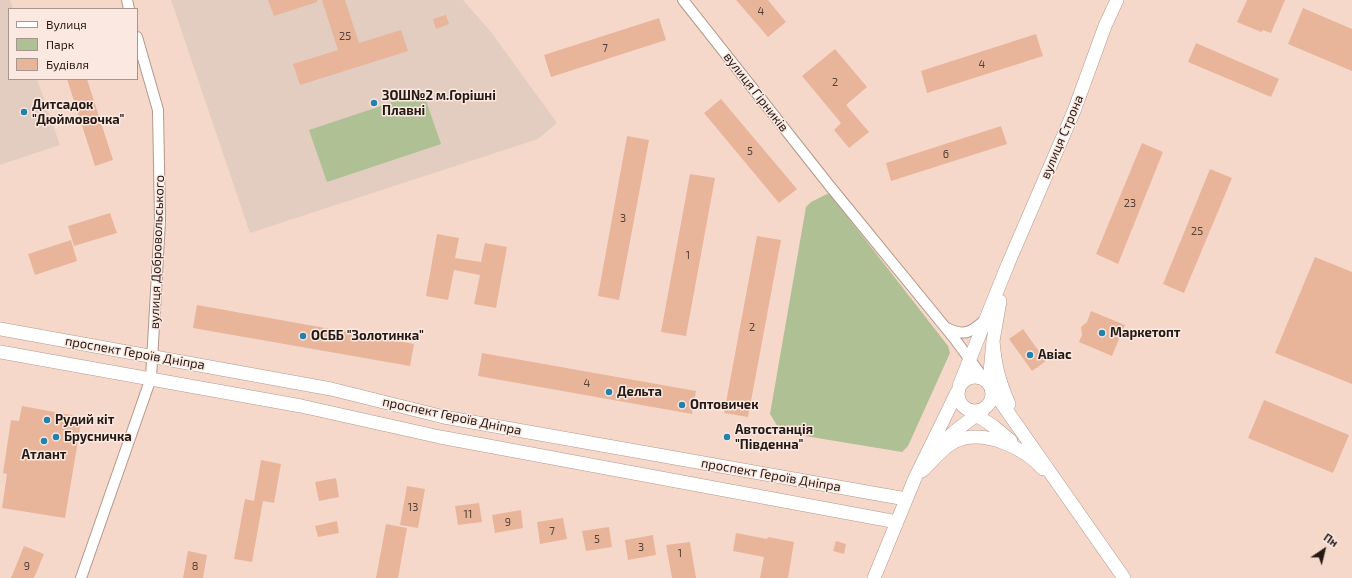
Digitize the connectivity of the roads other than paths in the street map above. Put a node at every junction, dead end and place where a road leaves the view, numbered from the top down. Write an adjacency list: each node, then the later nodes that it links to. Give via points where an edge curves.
1 (683, 0): 6 (street, вулиця Гірників)
2 (1117, 0): 4 (street, вулиця Строна, via 1074,111)
3 (138, 40): 11 (street, вулиця Добровольського, via 158,110 160,221)
4 (1004, 274): 5 (street); 9 (street)
5 (986, 318): 6 (street, via 976,327 961,333); 12 (street)
6 (945, 327): 8 (street, вулиця Гірників)
7 (0, 329): 11 (street, проспект Героїв Дніпра)
8 (954, 338): 12 (street); 15 (street, via 962,353 963,366)
9 (993, 341): 14 (street); 17 (street, via 1000,383 1010,406)
10 (0, 352): 13 (street, проспект Героїв Дніпра)
11 (153, 356): 13 (street, вулиця Добровольського); 21 (street, проспект Героїв Дніпра, via 331,388 444,417)
12 (970, 360): 14 (street); 15 (street)
13 (151, 378): 22 (street, проспект Героїв Дніпра, via 301,406 440,438); 23 (street, вулиця Добровольського)
14 (988, 384): 15 (street, via 979,377 967,378); 16 (street, via 992,399); 17 (street)
15 (959, 386): 16 (street, via 960,403); 19 (street)
16 (977, 411): 18 (street); 19 (street, via 944,441)
17 (1037, 452): 20 (street)
18 (1040, 465): 19 (street, via 1017,449 996,440 979,437 952,442); 20 (street)
19 (915, 478): 21 (street)
20 (1068, 497): 25 (street)
21 (906, 499): 22 (street)
22 (897, 522): 24 (street)
23 (81, 578)
24 (874, 578)
25 (1124, 578)

